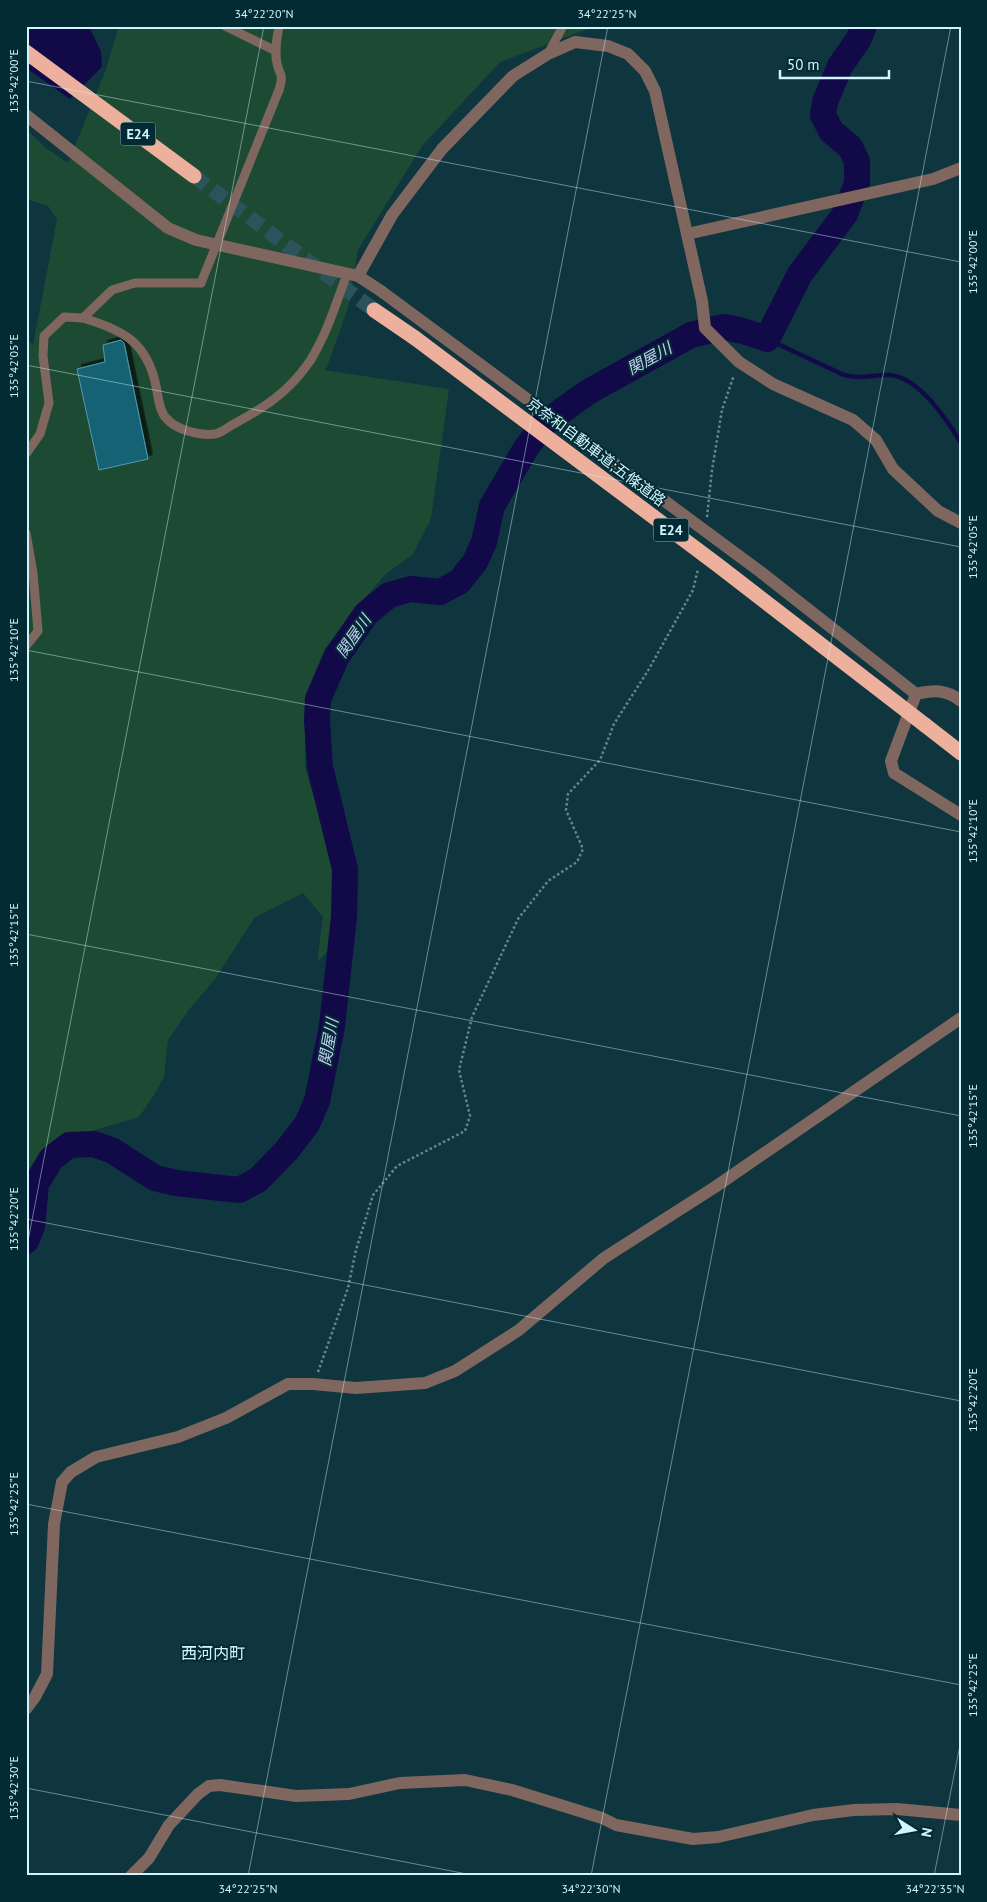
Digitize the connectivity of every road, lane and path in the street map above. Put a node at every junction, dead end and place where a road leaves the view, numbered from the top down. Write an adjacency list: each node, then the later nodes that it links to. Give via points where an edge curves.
1 (225, 26): 4 (lane)
2 (280, 26): 4 (lane)
3 (564, 26): 6 (lane)
4 (276, 51): 13 (lane, bridge, via 277,64 283,76 279,90 201,283 135,283 112,290)
5 (26, 52): 9 (highway, E24)
6 (548, 54): 10 (street, via 575,42 608,46 628,54 645,71 655,91); 11 (street, via 513,76 442,149 392,215)
7 (26, 114): 11 (street, via 168,228 196,240)
8 (961, 168): 10 (street, via 933,179)
9 (194, 176)
10 (688, 234): 14 (street, via 705,328)
11 (353, 275): 13 (lane, via 309,361 289,386 274,401 216,434 196,433 165,418 152,368 143,353 119,331); 21 (street, bridge, via 381,291 762,573)
12 (374, 310): 23 (highway, 京奈和自動車道;五條道路 / E24, bridge, via 719,566)
13 (83, 318): 15 (lane, via 64,317 44,336 49,403 40,434)
14 (739, 362): 16 (street, via 773,384 853,420 876,440 893,469 938,511); 17 (path, via 722,410)
15 (26, 454)
16 (961, 523)
17 (706, 524)
18 (26, 533): 20 (lane, via 38,630)
19 (699, 567): 26 (path, via 692,590 649,669 614,724 600,760 568,794 566,810 583,849 577,862 548,881 518,919 472,1017 459,1070 470,1116 466,1130 397,1166 373,1195 348,1288)
20 (26, 646)
21 (916, 694): 22 (street, via 933,690); 24 (street, via 891,761 894,773)
22 (961, 701)
23 (961, 753)
24 (961, 815)
25 (961, 1018): 26 (street, via 715,1188 604,1258 519,1330 455,1371 425,1383 356,1388)
26 (314, 1384): 27 (street, via 288,1384 226,1418 178,1437 96,1457 71,1472 62,1482 54,1524 47,1674)
27 (26, 1709)
28 (961, 1815): 29 (street, via 897,1809 854,1810 693,1839 616,1825 512,1790 465,1780 400,1783 349,1794 296,1796 220,1785 209,1786 198,1794 170,1825 149,1858)
29 (131, 1876)

